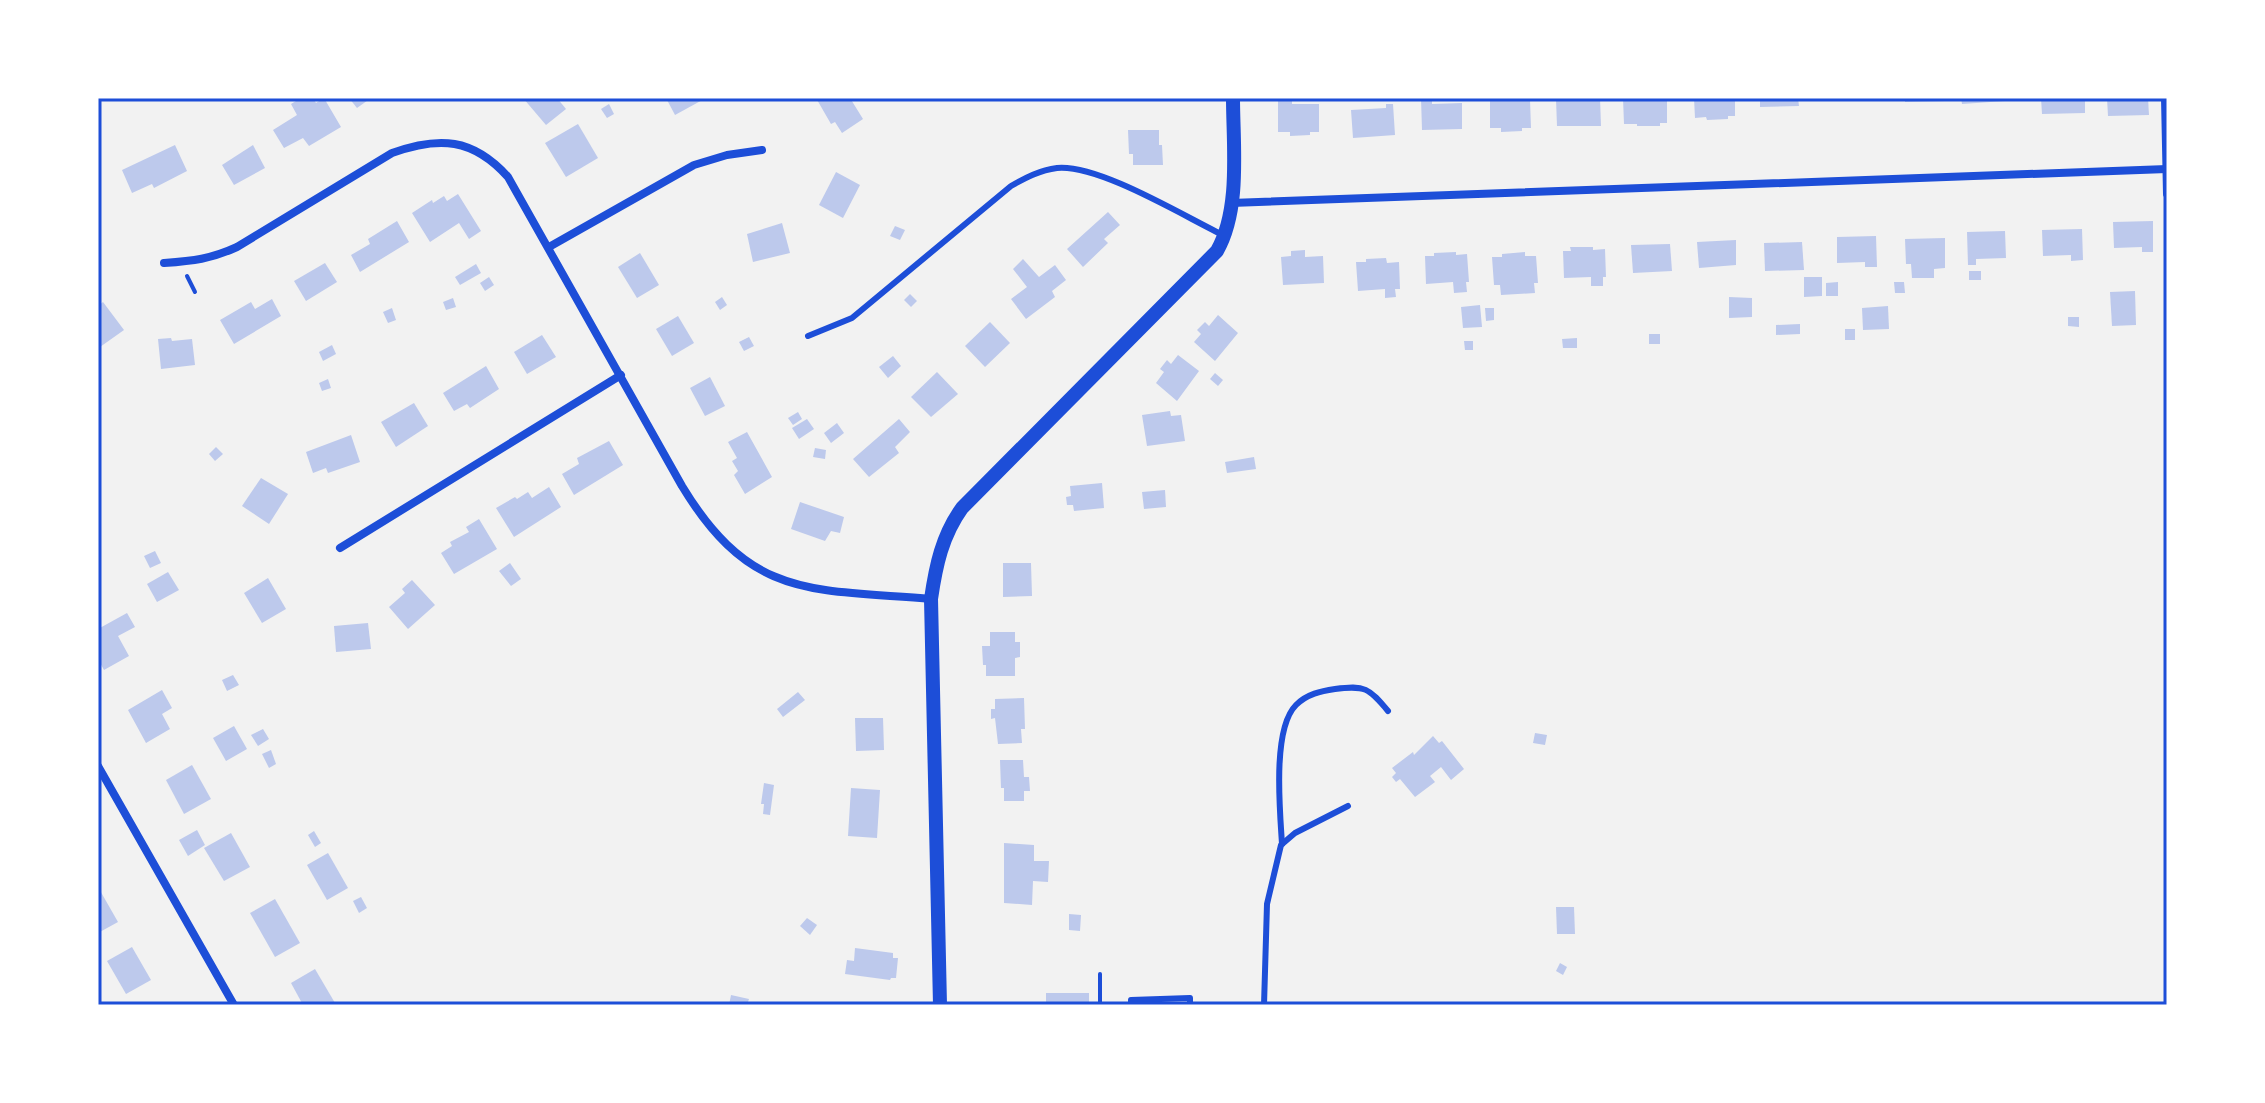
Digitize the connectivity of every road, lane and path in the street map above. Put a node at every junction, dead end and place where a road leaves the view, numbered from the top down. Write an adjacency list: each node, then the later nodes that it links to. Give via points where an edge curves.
1 (1233, 98): 6 (street)
2 (2165, 98): 4 (street)
3 (762, 150): 8 (street, via 694,165)
4 (2167, 169): 5 (street); 6 (street)
5 (2167, 194)
6 (1231, 203): 7 (street)
7 (1225, 236): 10 (lane, via 1105,177 1071,168 1040,172 1011,186 852,318); 13 (street, via 1208,262 962,508 940,549)
8 (549, 247): 9 (street, via 493,161 456,143 435,142 392,153 218,256); 11 (street)
9 (164, 263)
10 (808, 336)
11 (621, 375): 12 (street); 13 (street, via 699,514 742,558 767,574 814,590)
12 (340, 548)
13 (931, 599): 20 (street)
14 (1388, 711): 17 (lane, via 1372,692 1360,687 1315,692 1297,703 1285,722 1281,745)
15 (98, 766): 19 (street)
16 (1348, 806): 17 (lane)
17 (1282, 844): 24 (lane, via 1267,904)
18 (1100, 974): 21 (path)
19 (234, 1005)
20 (940, 1005)
21 (1100, 1005)
22 (1131, 1005): 23 (lane, via 1131,1000 1190,998)
23 (1190, 1005)
24 (1264, 1005)

